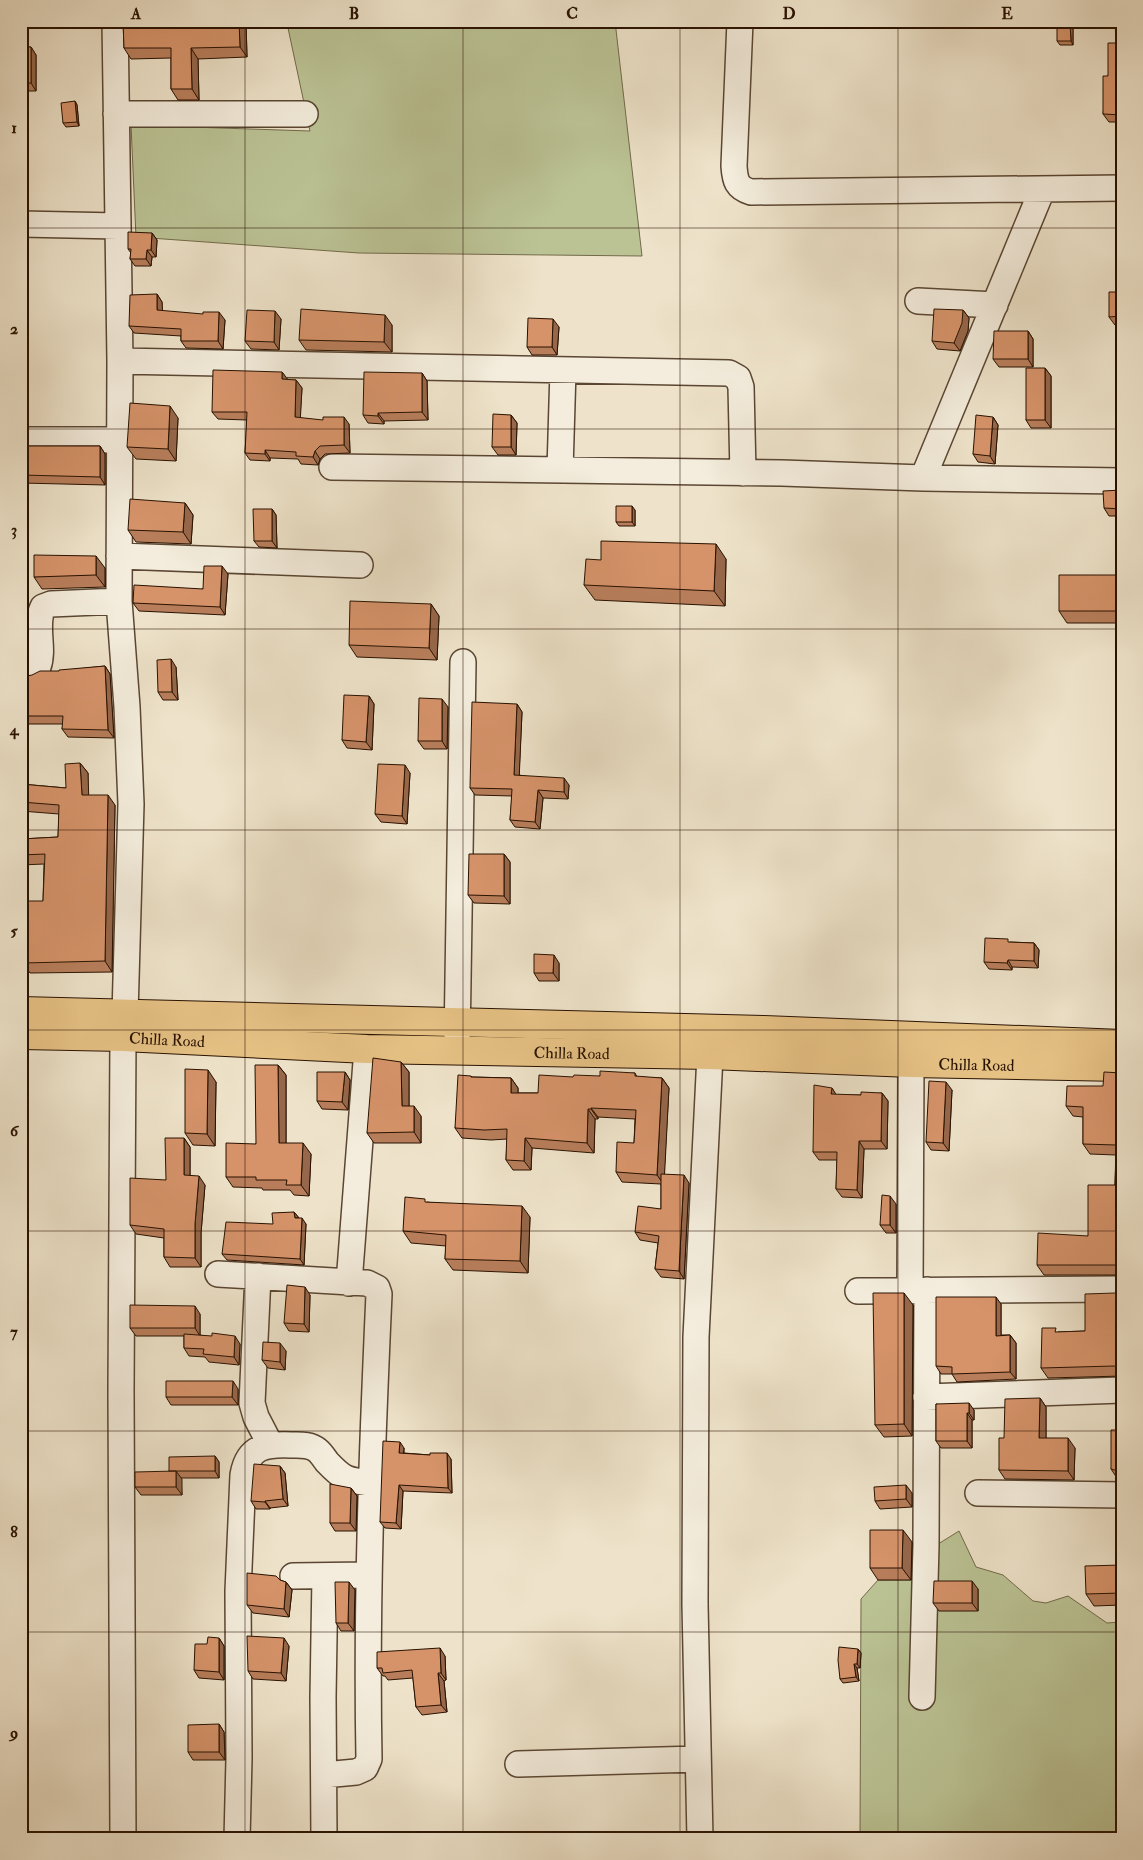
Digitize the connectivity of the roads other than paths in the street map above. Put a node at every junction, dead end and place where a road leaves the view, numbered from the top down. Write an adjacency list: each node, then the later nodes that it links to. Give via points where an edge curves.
1 (115, 21): 3 (street)
2 (740, 21): 6 (street, via 734,166 735,180 741,189 751,192)
3 (116, 114): 4 (street); 8 (street)
4 (305, 114)
5 (1122, 188): 6 (street)
6 (1042, 190): 10 (street)
7 (21, 224): 8 (street)
8 (118, 226): 11 (street)
9 (918, 301): 10 (street)
10 (995, 304): 18 (street)
11 (120, 361): 12 (street); 14 (street)
12 (562, 370): 16 (street); 17 (street, via 729,373 738,378)
13 (21, 440): 14 (street)
14 (119, 440): 20 (street)
15 (332, 467): 16 (street)
16 (560, 470): 17 (street)
17 (743, 473): 18 (street)
18 (923, 478): 19 (street)
19 (1122, 481)
20 (118, 556): 21 (street); 22 (street)
21 (360, 564)
22 (119, 601): 24 (street, via 43,607 39,614 41,659 38,667); 27 (street, via 131,804)
23 (463, 662): 26 (street)
24 (21, 671)
25 (21, 1011): 27 (main road, Chilla Road)
26 (457, 1022): 27 (main road, Chilla Road); 29 (main road, Chilla Road); 31 (street)
27 (124, 1025): 28 (main road, Chilla Road); 30 (main road, Chilla Road); 54 (street, via 121,1421)
28 (21, 1035)
29 (1122, 1044)
30 (367, 1049): 31 (main road, Chilla Road); 37 (street)
31 (457, 1050): 32 (main road, Chilla Road)
32 (710, 1054): 33 (main road, Chilla Road); 51 (street, via 696,1337)
33 (911, 1063): 34 (main road, Chilla Road); 39 (street)
34 (1122, 1067)
35 (218, 1274): 36 (street)
36 (258, 1276): 37 (street); 43 (street, via 252,1403)
37 (349, 1283): 44 (street, via 372,1284 379,1294)
38 (1122, 1289): 39 (street)
39 (918, 1290): 40 (street); 42 (street)
40 (858, 1291)
41 (1122, 1390): 42 (street)
42 (926, 1397): 50 (street)
43 (270, 1444): 44 (street, via 307,1445 317,1450 347,1480); 55 (street, via 253,1453 245,1462 243,1475 238,1591)
44 (370, 1483): 47 (street)
45 (978, 1494): 46 (street)
46 (1122, 1495)
47 (368, 1575): 49 (street); 53 (street, via 369,1760 365,1768 356,1772)
48 (293, 1576): 49 (street)
49 (325, 1576): 53 (street)
50 (922, 1697)
51 (697, 1759): 52 (street); 57 (street)
52 (518, 1764)
53 (324, 1775): 56 (street)
54 (123, 1839)
55 (237, 1839)
56 (324, 1839)
57 (700, 1839)

